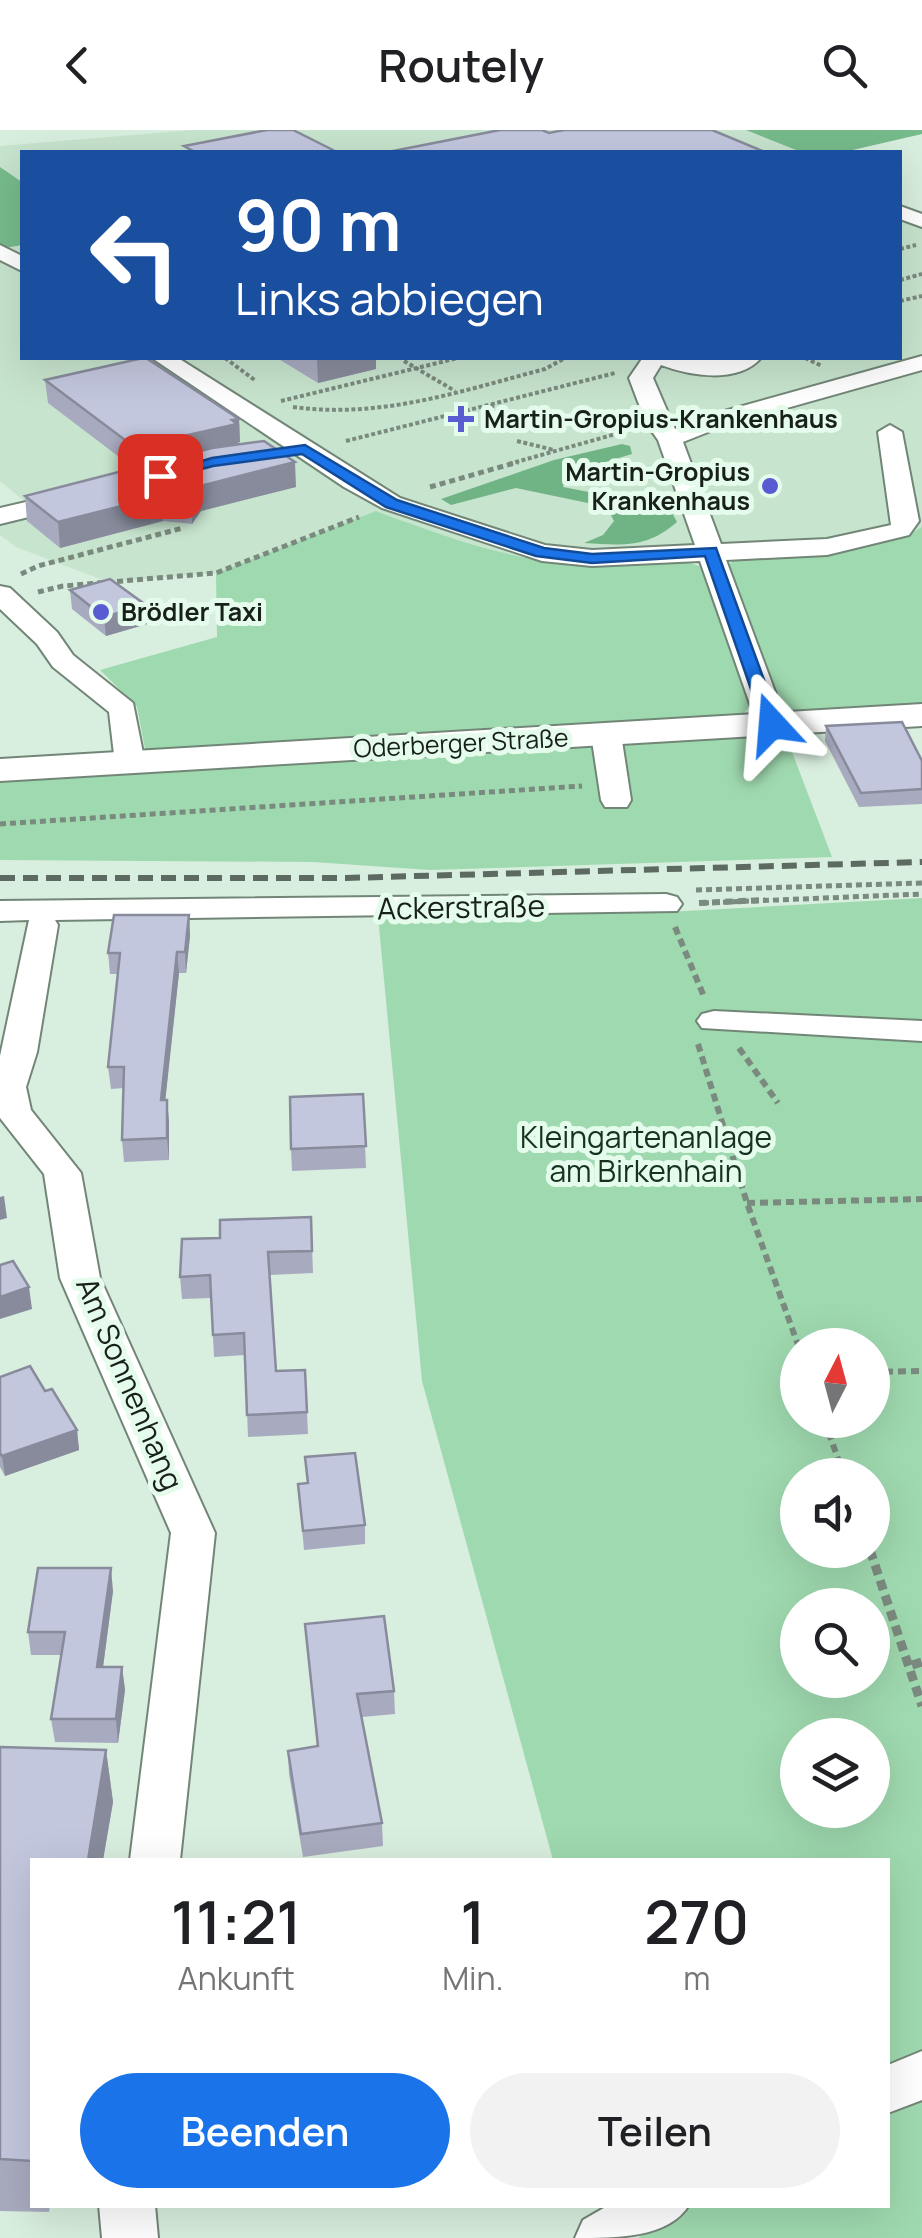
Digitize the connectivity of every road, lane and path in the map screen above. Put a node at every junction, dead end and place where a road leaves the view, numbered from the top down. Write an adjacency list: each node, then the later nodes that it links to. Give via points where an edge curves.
1 (166, 360): 13 (street)
2 (229, 360): 11 (path)
3 (450, 360): 9 (path)
4 (562, 360): 10 (path)
5 (657, 360): 6 (street, via 704,368); 12 (path); 16 (street, via 641,378)
6 (745, 360)
7 (404, 361): 9 (path)
8 (922, 364): 16 (street)
9 (416, 368): 10 (path); 11 (path)
10 (456, 392): 11 (path, via 357,412)
11 (280, 401): 13 (path)
12 (492, 404): 14 (path); 18 (path)
13 (245, 410): 18 (street)
14 (494, 426)
15 (890, 432): 24 (street, via 906,520 900,530 827,548)
16 (670, 439): 24 (street)
17 (517, 441): 19 (path)
18 (305, 449): 20 (street); 24 (street, via 391,503 542,553 592,558)
19 (556, 450)
20 (268, 454)
21 (96, 494): 22 (street)
22 (0, 516)
23 (183, 528): 25 (path, via 38,566)
24 (711, 551): 27 (street)
25 (6, 586): 29 (street, via 63,660 122,709)
26 (922, 715): 27 (main road, Oderberger Straße)
27 (772, 724): 28 (main road, Oderberger Straße)
28 (606, 734): 29 (main road, Oderberger Straße); 31 (street)
29 (130, 762): 30 (main road, Oderberger Straße)
30 (0, 770)
31 (615, 792): 32 (path)
32 (0, 824)
33 (922, 894): 34 (path)
34 (666, 904): 35 (street, Ackerstraße); 37 (path)
35 (0, 911)
36 (42, 925): 49 (street, Am Sonnenhang, via 8,1087 13,1111 62,1173 80,1278 193,1533)
37 (714, 1022): 38 (street); 39 (path); 41 (path, via 696,1046)
38 (922, 1031)
39 (778, 1103)
40 (922, 1199): 41 (path)
41 (747, 1203): 42 (path)
42 (792, 1328)
43 (922, 1371): 44 (path)
44 (890, 1372)
45 (877, 1568): 47 (path)
46 (922, 1662): 47 (path)
47 (912, 1665): 48 (path)
48 (922, 1706)
49 (155, 1858)
50 (922, 2074): 51 (street)
51 (890, 2089)
52 (128, 2208): 54 (street)
53 (655, 2208): 55 (street)
54 (130, 2238)
55 (603, 2238)

